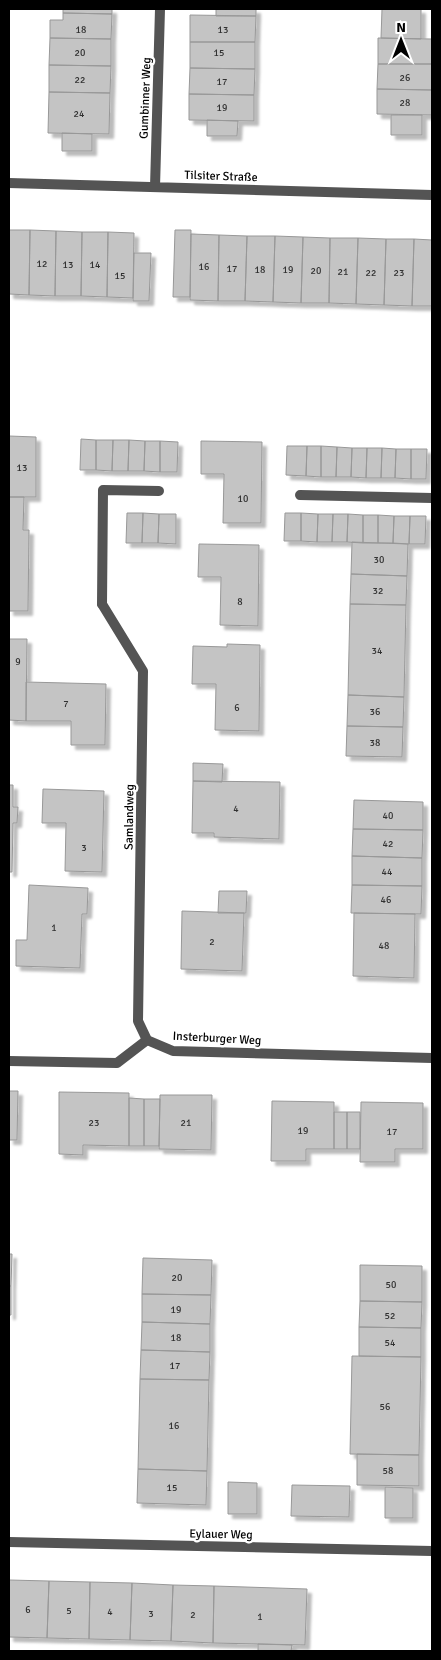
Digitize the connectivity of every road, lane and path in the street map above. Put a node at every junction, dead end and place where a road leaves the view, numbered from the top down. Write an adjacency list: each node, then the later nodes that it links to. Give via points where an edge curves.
1 (160, 9): 3 (street, Gumbinner Weg)
2 (9, 183): 3 (street, Tilsiter Straße)
3 (155, 187): 4 (street, Tilsiter Straße)
4 (432, 195)
5 (159, 491): 8 (street, Samlandweg, via 103,490 102,604 143,671 138,1021)
6 (300, 496): 7 (street)
7 (432, 498)
8 (147, 1040): 9 (street, Insterburger Weg, via 173,1051); 10 (street, via 117,1063)
9 (432, 1058)
10 (9, 1061)
11 (9, 1542): 12 (street, Eylauer Weg)
12 (432, 1551)

